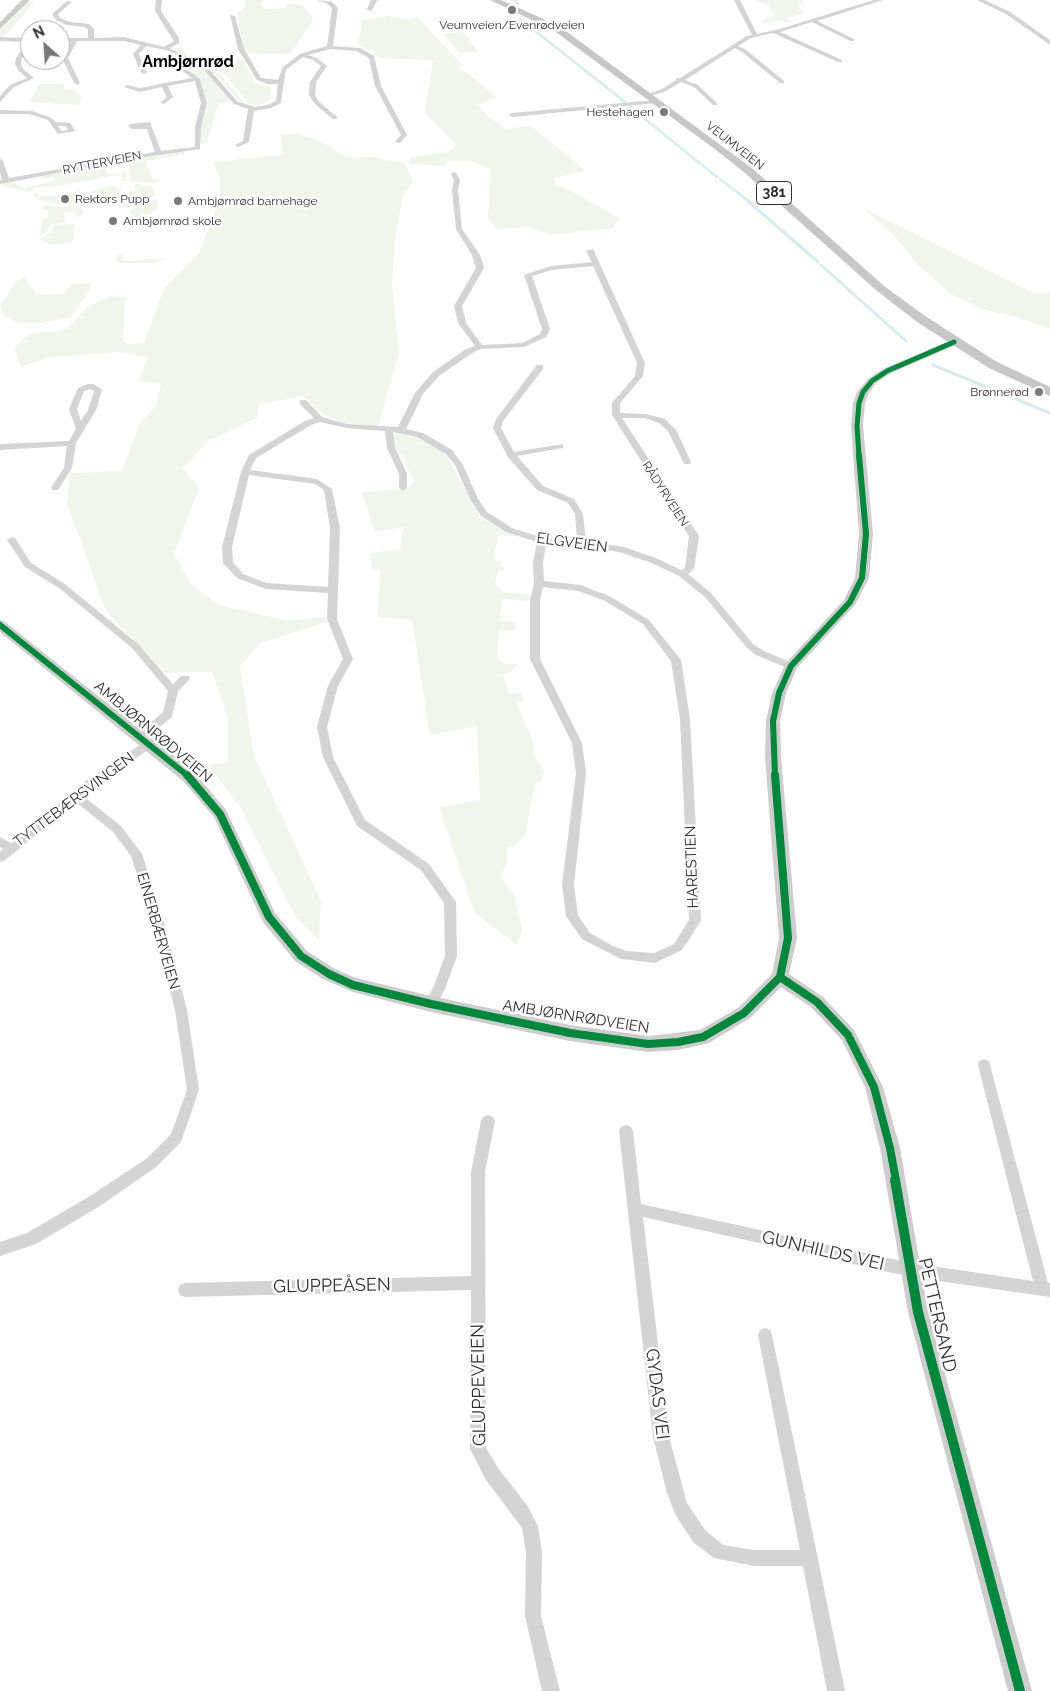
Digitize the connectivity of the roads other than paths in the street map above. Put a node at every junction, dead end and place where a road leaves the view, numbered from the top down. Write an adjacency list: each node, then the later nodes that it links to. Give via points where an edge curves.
1 (26, 0): 13 (street)
2 (159, 0): 26 (street, via 158,10 177,42)
3 (320, 0): 25 (street, via 330,3 336,12)
4 (374, 0): 10 (street)
5 (494, 0): 42 (main road, VEUMVEIEN / 381, via 556,28)
6 (737, 0): 15 (street)
7 (878, 0): 12 (street)
8 (980, 0): 23 (street, via 1008,13)
9 (69, 2): 17 (street, via 55,14 69,24 87,25)
10 (370, 9)
11 (232, 16): 34 (street, via 241,49 259,79)
12 (813, 21): 14 (street); 21 (street)
13 (0, 26)
14 (775, 32): 15 (street); 28 (street)
15 (755, 34): 24 (street)
16 (0, 39): 18 (street)
17 (91, 39): 20 (street); 22 (street)
18 (20, 40)
19 (70, 40): 20 (street)
20 (75, 40): 36 (street, via 65,58)
21 (852, 40)
22 (145, 43): 26 (street); 31 (street, via 136,54)
23 (1050, 43)
24 (734, 46): 33 (street); 35 (street)
25 (330, 47): 27 (street); 51 (street, via 358,49 372,57 378,86 404,135)
26 (166, 48): 29 (street)
27 (302, 55): 34 (street, via 285,68); 48 (street, via 324,66 312,82 312,95)
28 (840, 62)
29 (196, 63): 32 (street, via 187,64 183,69); 45 (street, via 216,77 236,102)
30 (21, 70): 39 (street, via 31,78)
31 (144, 72)
32 (197, 79): 37 (street); 53 (street, RYTTERVEIEN, via 204,103 198,127 198,148)
33 (678, 79): 42 (street); 44 (street, via 696,86)
34 (282, 82): 45 (street, via 280,99 276,104)
35 (782, 82)
36 (77, 83)
37 (164, 85): 38 (street, via 140,90); 43 (street, via 170,97)
38 (127, 87)
39 (10, 88): 40 (street); 41 (street)
40 (0, 89)
41 (1, 99)
42 (652, 99): 47 (street); 59 (main road, VEUMVEIEN / 381, via 743,166 880,288)
43 (164, 102)
44 (715, 104)
45 (251, 108): 52 (street, via 246,142)
46 (0, 112): 49 (street, via 30,112)
47 (512, 115)
48 (335, 118)
49 (54, 124)
50 (150, 127): 53 (street)
51 (398, 142)
52 (238, 145)
53 (158, 152): 56 (street, RYTTERVEIEN)
54 (0, 165): 56 (street, RYTTERVEIEN)
55 (454, 174): 60 (street, via 460,229 480,268 458,306 462,323)
56 (3, 181)
57 (590, 251): 58 (street)
58 (596, 264): 60 (street, via 552,268 528,275 546,329 544,335 524,345); 64 (street, via 642,363 639,376 616,404)
59 (954, 342): 62 (main road, VEUMVEIEN / 381); 84 (street, via 887,371 863,392 857,426 866,534 862,578 850,602)
60 (480, 347): 68 (street, via 436,374 419,393)
61 (540, 367): 72 (street, via 498,421 497,428)
62 (1050, 392)
63 (303, 402): 65 (street)
64 (616, 415): 73 (street, via 646,416 662,421 672,430); 80 (street, RÅDYRVEIEN, via 694,536 689,569)
65 (319, 419): 67 (street, ELGVEIEN, via 347,426); 74 (street, via 252,457)
66 (80, 428): 69 (street)
67 (390, 430): 68 (street, ELGVEIEN); 76 (street, via 391,448 403,474)
68 (401, 430): 78 (street, ELGVEIEN, via 420,435 449,452 484,514 509,530)
69 (72, 443): 71 (street); 75 (street, via 68,468)
70 (560, 446): 72 (street)
71 (0, 447)
72 (511, 455): 79 (street, via 540,488 571,501 579,514)
73 (687, 462)
74 (245, 472): 82 (street, via 317,482 328,489 335,528); 82 (street, via 227,547 228,563 240,576 266,586)
75 (55, 488)
76 (404, 488)
77 (12, 540): 86 (street, via 28,565 62,586 136,646)
78 (542, 541): 79 (street, ELGVEIEN); 81 (street, HARESTIEN)
79 (582, 543): 80 (street, ELGVEIEN, via 621,550)
80 (682, 574): 84 (street, ELGVEIEN, via 708,595 750,646)
81 (539, 584): 81 (street, HARESTIEN, via 535,600 536,659 577,743 581,773 568,885 572,916 586,936 609,949 625,956 655,958 678,947 694,921 684,719 676,660 646,622 608,599 581,588)
82 (333, 590): 93 (street, via 332,619 348,659 333,686 322,728 328,757 361,823 425,867 450,902 451,956)
83 (0, 625): 87 (street, AMBJØRNRØDVEIEN)
84 (791, 666): 92 (street, via 779,693 773,721 788,938)
85 (185, 678): 86 (street)
86 (173, 690): 87 (street, AMBJØRNRØDVEIEN, via 168,714)
87 (145, 740): 88 (street, TYTTEBÆRSVINGEN); 93 (street, AMBJØRNRØDVEIEN, via 189,777 220,814 269,917 301,956 328,974 354,985)
88 (76, 796): 90 (street, TYTTEBÆRSVINGEN); 98 (street, EINERBÆRVEIEN, via 117,829 136,854 160,928 181,1010 193,1090 176,1138 151,1163 31,1239)
89 (0, 841): 90 (street)
90 (10, 848): 91 (street, TYTTEBÆRSVINGEN)
91 (0, 858)
92 (780, 977): 93 (street, AMBJØRNRØDVEIEN, via 744,1013 724,1026 703,1037 678,1042 624,1042); 99 (street, PETTERSAND, via 829,1014 852,1040 865,1066 890,1148)
93 (430, 1004)
94 (984, 1065): 102 (street, GUNHILDS VEI)
95 (488, 1121): 100 (street, GLUPPEVEIEN, via 478,1172)
96 (626, 1131): 97 (street, GYDAS VEI)
97 (634, 1208): 99 (street, GUNHILDS VEI); 104 (street, GYDAS VEI, via 661,1437 681,1508 699,1536 720,1552 754,1558)
98 (0, 1250)
99 (911, 1270): 102 (street, GUNHILDS VEI); 107 (street, PETTERSAND, via 921,1321)
100 (478, 1283): 101 (street, GLUPPEÅSEN); 105 (street, GLUPPEVEIEN, via 478,1449 530,1526 534,1552 532,1616)
101 (185, 1290)
102 (1046, 1290)
103 (765, 1335): 104 (street)
104 (808, 1558): 106 (street)
105 (551, 1691)
106 (836, 1691)
107 (1020, 1691)

